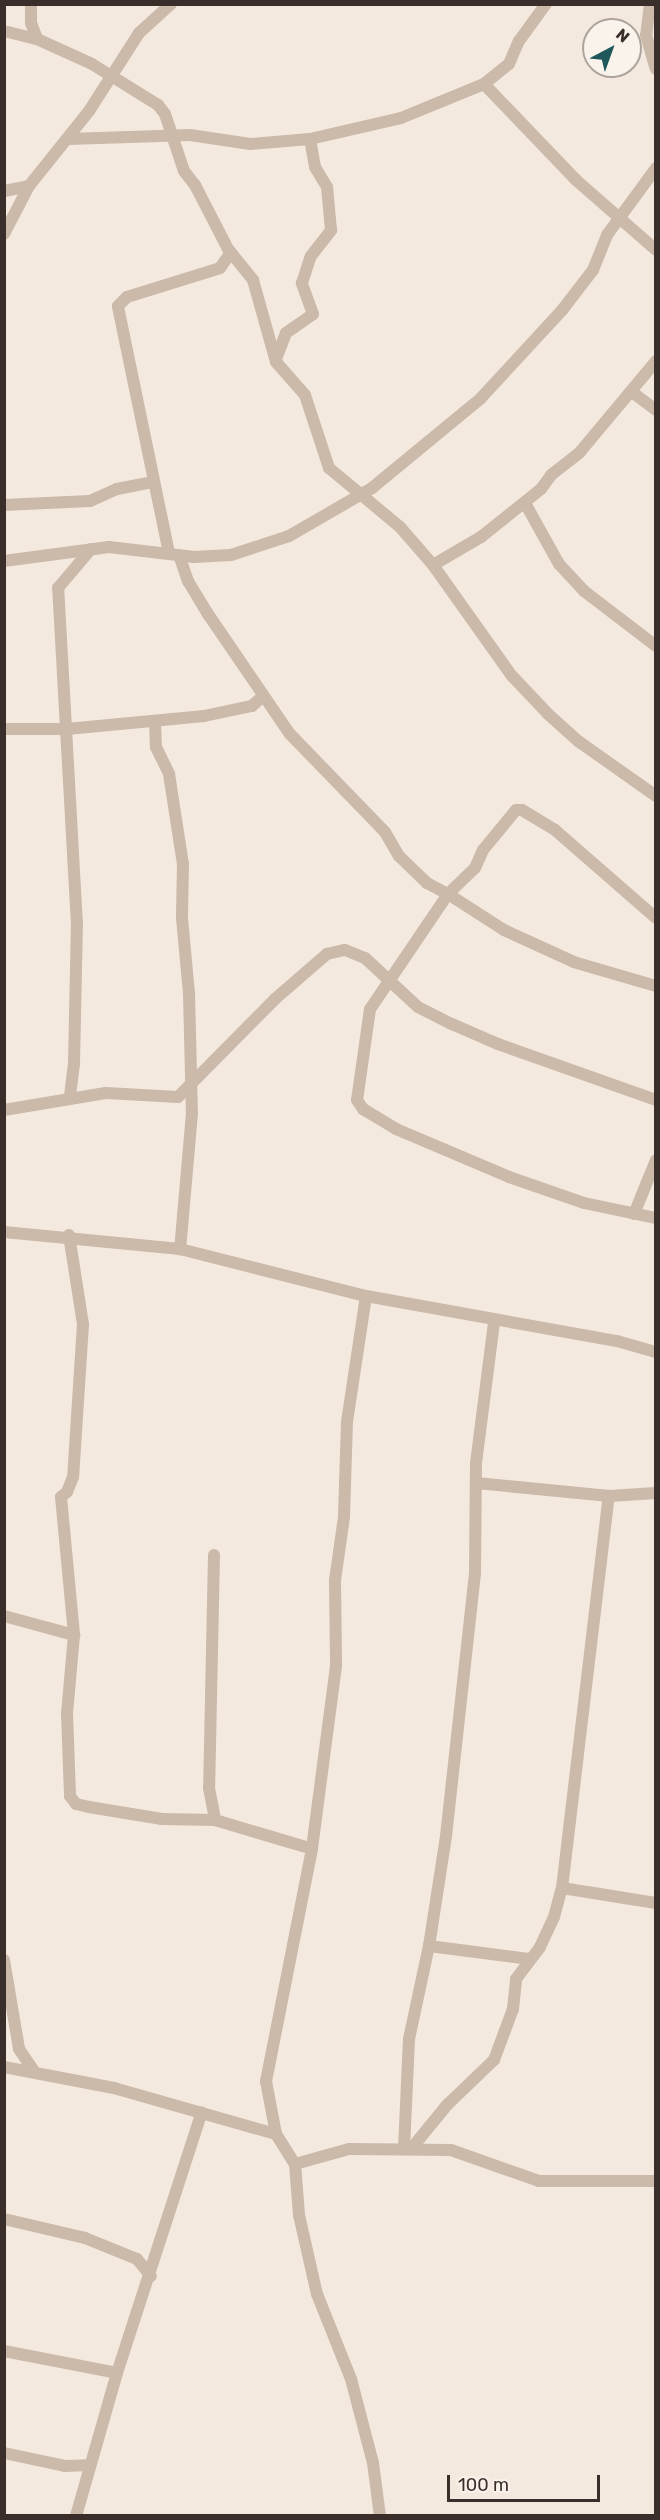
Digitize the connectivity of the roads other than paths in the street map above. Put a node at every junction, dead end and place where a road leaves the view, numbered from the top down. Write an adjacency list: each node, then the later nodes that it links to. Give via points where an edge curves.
1 (31, 4): 6 (street, via 31,23)
2 (171, 4): 8 (street, via 139,33)
3 (546, 4): 9 (street, via 519,41 509,64)
4 (650, 4): 7 (street, via 646,35)
5 (4, 32): 6 (street)
6 (37, 39): 8 (street)
7 (656, 69)
8 (111, 76): 10 (street, via 158,105); 11 (street)
9 (484, 84): 12 (street, via 401,118); 16 (street, via 539,144)
10 (171, 135): 11 (street); 12 (street, via 210,136 250,144); 19 (street, via 181,165)
11 (68, 139): 14 (street)
12 (310, 139): 20 (street, via 315,167 327,187 331,230 311,256 302,283 312,314 286,333)
13 (656, 168): 16 (street)
14 (29, 186): 15 (street); 17 (street)
15 (4, 191)
16 (619, 217): 18 (street); 25 (street, via 593,270 481,398 385,478)
17 (4, 234)
18 (656, 250)
19 (231, 252): 20 (street, via 253,280); 24 (street, via 220,268 127,297 118,306)
20 (276, 359): 25 (street, via 305,395 329,468)
21 (656, 361): 22 (street)
22 (632, 392): 23 (street); 26 (street, via 580,452)
23 (656, 410)
24 (153, 482): 27 (street, via 117,489 90,501); 29 (street)
25 (359, 494): 29 (street, via 289,536 231,555); 31 (street, via 400,526)
26 (525, 503): 31 (street, via 481,537); 32 (street, via 544,542 572,577)
27 (4, 506)
28 (91, 549): 29 (street, via 125,547); 30 (street); 36 (street, via 58,588)
29 (174, 554): 33 (street)
30 (4, 561)
31 (433, 565): 37 (street, via 512,676 548,714)
32 (656, 646)
33 (262, 697): 34 (street, via 252,705 231,711); 38 (street, via 329,778 385,832 399,856 427,882)
34 (155, 721): 36 (street); 42 (street, via 156,747 169,774 183,864)
35 (4, 729): 36 (street)
36 (67, 729): 43 (street, via 77,925)
37 (656, 796)
38 (448, 894): 39 (street, via 475,868 483,850 516,810 522,810 555,830); 40 (street); 41 (street, via 504,930 574,962)
39 (656, 918)
40 (391, 981): 42 (street, via 365,958 345,950 327,954 238,1035); 44 (street, via 418,1006 452,1024); 47 (street, via 368,1018 357,1087 357,1100 363,1109 396,1129 509,1176 584,1203)
41 (656, 986)
42 (191, 1088): 43 (street, via 169,1098 137,1094); 51 (street)
43 (70, 1096): 45 (street)
44 (656, 1100)
45 (4, 1110)
46 (656, 1160): 47 (street)
47 (634, 1214): 48 (street)
48 (656, 1218)
49 (4, 1232): 50 (street)
50 (69, 1235): 51 (street); 60 (street, via 83,1323 73,1477 68,1492 61,1497)
51 (180, 1249): 52 (street)
52 (366, 1296): 53 (street); 62 (street, via 347,1421 344,1517 335,1580 336,1666)
53 (494, 1322): 54 (street, via 617,1341); 55 (street, via 484,1380)
54 (656, 1352)
55 (476, 1483): 57 (street); 65 (street, via 475,1574)
56 (656, 1493): 57 (street)
57 (609, 1496): 63 (street)
58 (213, 1555): 61 (street, via 208,1788)
59 (4, 1616): 60 (street)
60 (74, 1635): 61 (street, via 67,1713 70,1796 88,1807 162,1819)
61 (215, 1820): 62 (street)
62 (312, 1850): 71 (street, via 266,2081)
63 (562, 1888): 64 (street); 66 (street, via 545,1939)
64 (656, 1903)
65 (429, 1946): 66 (street); 72 (street, via 409,2039)
66 (529, 1959): 72 (street, via 516,1978 513,2009 494,2060)
67 (4, 1960): 69 (street, via 19,2049)
68 (4, 2067): 69 (street)
69 (33, 2070): 70 (street)
70 (202, 2112): 71 (street); 76 (street)
71 (276, 2134): 73 (street)
72 (407, 2149): 73 (street, via 348,2149); 74 (street, via 467,2153 538,2181)
73 (295, 2164): 82 (street, via 299,2215 317,2294 351,2379 373,2463)
74 (656, 2181)
75 (4, 2219): 76 (street, via 54,2228 94,2241 136,2259)
76 (151, 2276): 78 (street)
77 (4, 2351): 78 (street)
78 (117, 2373): 80 (street)
79 (4, 2453): 80 (street, via 65,2466)
80 (90, 2465): 81 (street)
81 (77, 2515)
82 (380, 2516)

